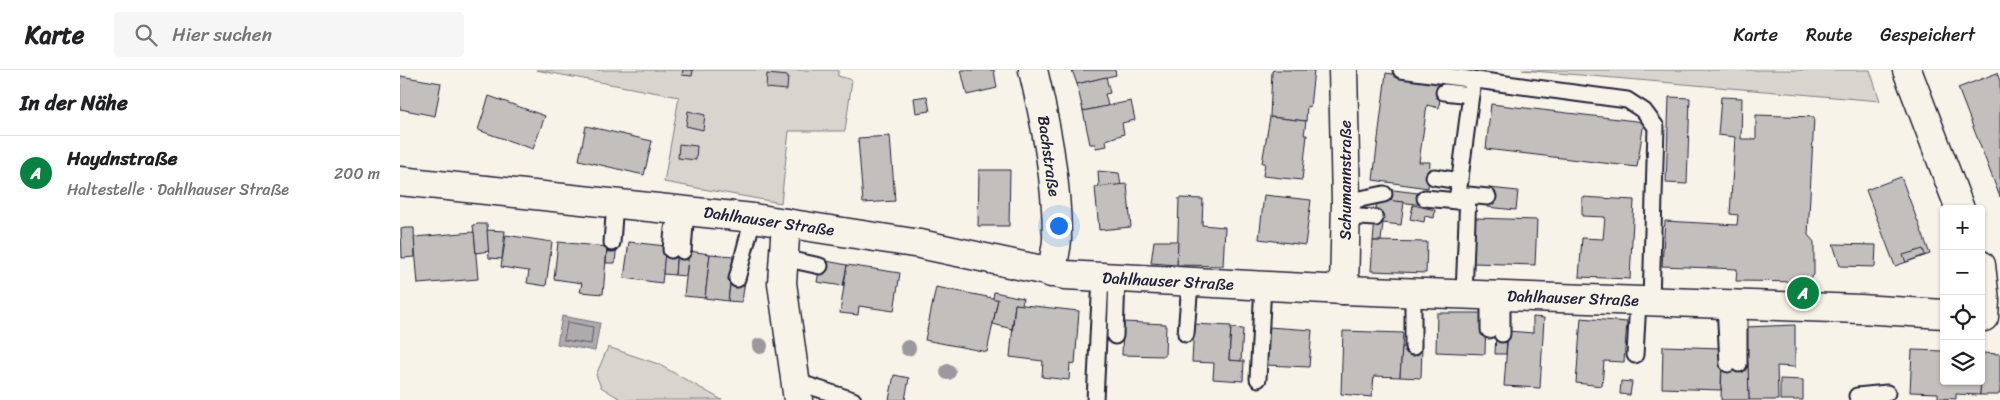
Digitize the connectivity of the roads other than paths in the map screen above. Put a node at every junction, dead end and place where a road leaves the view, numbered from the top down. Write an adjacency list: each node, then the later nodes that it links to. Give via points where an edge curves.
1 (1033, 70): 24 (street, Bachstraße, via 1047,129 1054,188 1057,240)
2 (1343, 70): 16 (street, Schumannstraße)
3 (1401, 70): 5 (lane)
4 (1907, 70): 15 (street)
5 (1473, 79): 7 (lane); 33 (lane, via 1627,100 1644,110 1656,127)
6 (1444, 92): 7 (lane)
7 (1471, 95): 10 (lane)
8 (1434, 177): 10 (lane)
9 (400, 181): 14 (street, Dahlhauser Straße)
10 (1460, 181): 13 (lane, via 1457,201)
11 (1384, 194): 16 (lane)
12 (1488, 197): 31 (lane, via 1468,195)
13 (1425, 198)
14 (615, 202): 19 (street, Dahlhauser Straße); 21 (lane)
15 (1958, 205)
16 (1346, 209): 18 (lane); 29 (street, Schumannstraße)
17 (753, 218): 19 (street, Dahlhauser Straße); 20 (street, Dahlhauser Straße); 26 (lane)
18 (1375, 218)
19 (679, 220): 19 (lane, via 677,250)
20 (786, 223): 22 (street); 24 (street, Dahlhauser Straße, via 920,244)
21 (612, 243)
22 (783, 258): 23 (lane); 44 (street, via 782,283)
23 (820, 266)
24 (1051, 273): 25 (street, Dahlhauser Straße)
25 (1109, 278): 27 (street, Dahlhauser Straße); 39 (lane); 48 (lane)
26 (737, 279)
27 (1190, 283): 28 (street, Dahlhauser Straße); 38 (lane)
28 (1263, 285): 29 (street, Dahlhauser Straße); 43 (lane)
29 (1344, 290): 30 (street, Dahlhauser Straße)
30 (1414, 292): 31 (street, Dahlhauser Straße); 40 (lane)
31 (1485, 295): 33 (street, Dahlhauser Straße); 37 (lane)
32 (1984, 295): 36 (street)
33 (1644, 301): 34 (street, Dahlhauser Straße); 41 (lane)
34 (1732, 304): 35 (street, Dahlhauser Straße); 42 (lane)
35 (1940, 314)
36 (1988, 317)
37 (1496, 332)
38 (1186, 334)
39 (1115, 336)
40 (1413, 347)
41 (1635, 355)
42 (1733, 364)
43 (1258, 379)
44 (796, 391): 47 (lane)
45 (1887, 394): 46 (lane)
46 (1857, 396)
47 (853, 400)
48 (1095, 400)

